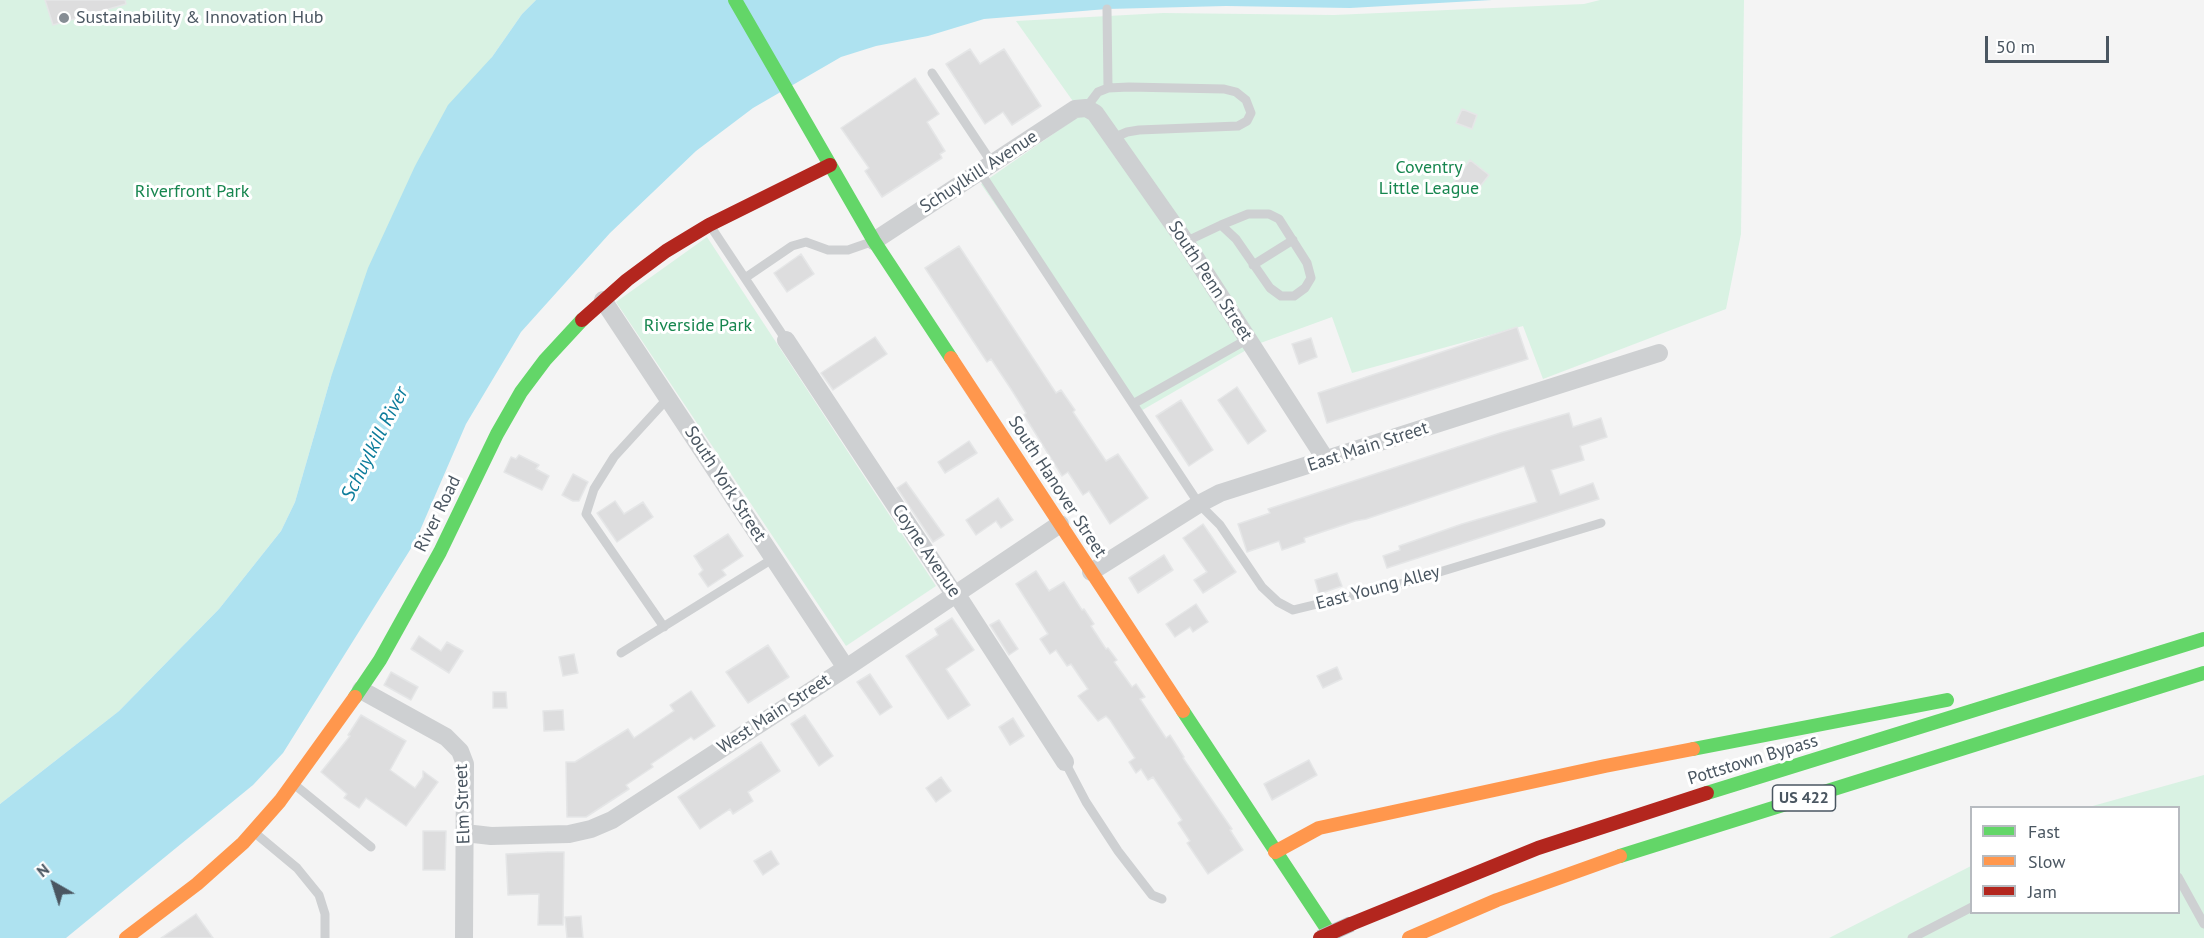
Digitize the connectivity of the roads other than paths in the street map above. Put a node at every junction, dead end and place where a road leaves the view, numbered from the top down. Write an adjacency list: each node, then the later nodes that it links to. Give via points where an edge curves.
1 (735, 0): 7 (main road, South Hanover Street)
2 (1107, 9): 4 (lane)
3 (932, 73): 8 (lane)
4 (1108, 88): 5 (lane, via 1098,92); 6 (lane, via 1224,89 1246,100 1251,113 1238,126 1139,130)
5 (1086, 108): 6 (street, South Penn Street, via 1095,113); 8 (street, Schuylkill Avenue, via 1075,109)
6 (1113, 138): 13 (street, South Penn Street)
7 (830, 165): 9 (main road, River Road); 12 (main road, South Hanover Street)
8 (986, 168): 12 (street, Schuylkill Avenue); 21 (lane)
9 (709, 225): 15 (lane); 16 (main road, River Road)
10 (1221, 225): 11 (lane, via 1248,214 1269,213 1280,219); 13 (lane); 14 (lane)
11 (1293, 240): 14 (lane); 14 (lane, via 1311,278 1294,296 1281,296 1270,288)
12 (874, 241): 15 (lane, via 848,250 828,250 806,242 792,246); 25 (main road, South Hanover Street)
13 (1185, 242): 17 (street, South Penn Street)
14 (1253, 265)
15 (745, 278): 18 (lane)
16 (603, 300): 20 (street, South York Street); 35 (main road, River Road, via 552,352 521,392 440,552)
17 (1248, 339): 21 (lane); 22 (street, South Penn Street)
18 (786, 340): 28 (street, Coyne Avenue)
19 (1659, 353): 22 (street, East Main Street)
20 (668, 398): 26 (street, South York Street); 29 (lane, via 614,458 594,489 586,514)
21 (1132, 404): 23 (lane)
22 (1326, 460): 23 (street, East Main Street)
23 (1198, 504): 24 (lane, East Young Alley, via 1220,525 1262,587 1293,610 1400,584); 27 (street, East Main Street)
24 (1601, 523)
25 (1060, 524): 27 (main road, South Hanover Street); 28 (street, West Main Street)
26 (774, 558): 29 (lane); 32 (street, South York Street)
27 (1091, 572): 43 (main road, South Hanover Street)
28 (956, 595): 32 (street, West Main Street); 38 (street, Coyne Avenue)
29 (664, 627): 31 (lane)
30 (2204, 639): 34 (main road, Pottstown Bypass / US 422)
31 (621, 653)
32 (846, 668): 41 (street, West Main Street, via 612,820 569,834)
33 (2204, 673): 53 (main road, US 422, via 1601,862)
34 (2053, 685): 36 (main road); 51 (main road, Pottstown Bypass / US 422, bridge, via 1548,844)
35 (361, 690): 39 (main road, River Road); 41 (street, Elm Street, via 446,737 460,751 465,764)
36 (1987, 692)
37 (1963, 697): 43 (main road, via 1605,766 1319,828)
38 (1065, 762): 45 (lane, via 1118,851 1152,895)
39 (293, 784): 40 (main road, River Road); 42 (lane)
40 (253, 832): 48 (main road, River Road, via 197,884); 49 (lane, via 297,868 319,895)
41 (465, 833): 50 (street, Elm Street)
42 (371, 847)
43 (1275, 852): 52 (main road, South Hanover Street)
44 (2180, 881): 47 (lane)
45 (1162, 899)
46 (1970, 908): 54 (lane)
47 (2204, 924)
48 (126, 938)
49 (326, 938)
50 (464, 938)
51 (1320, 938)
52 (1333, 938)
53 (1408, 938)
54 (1912, 938)

